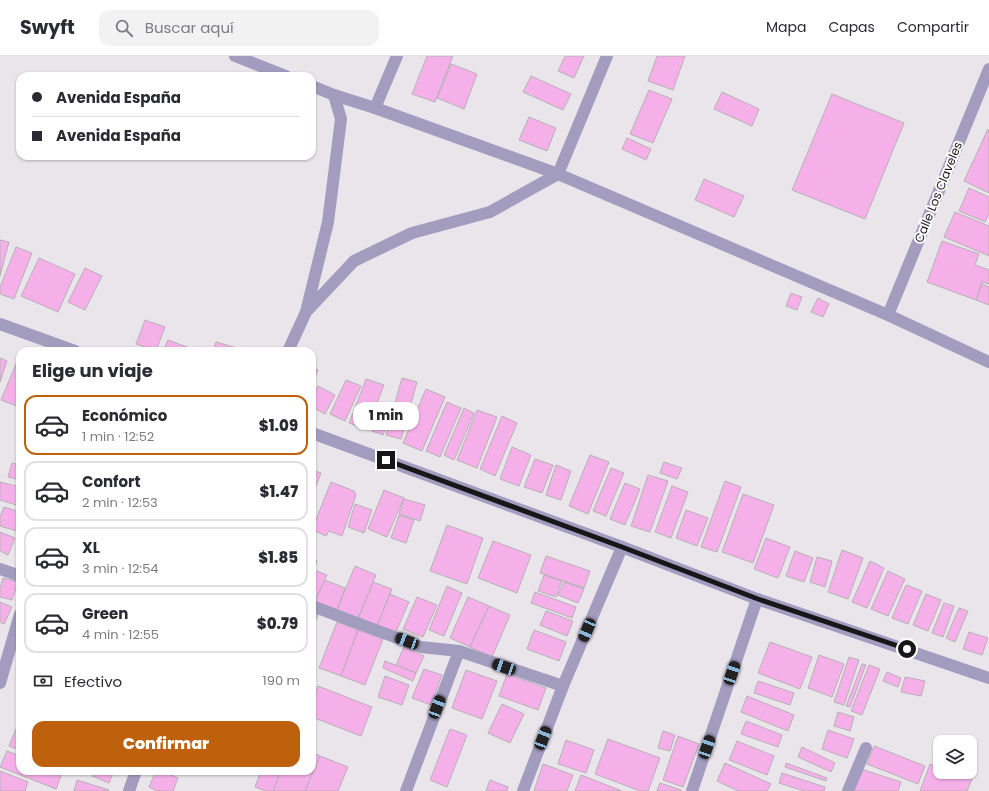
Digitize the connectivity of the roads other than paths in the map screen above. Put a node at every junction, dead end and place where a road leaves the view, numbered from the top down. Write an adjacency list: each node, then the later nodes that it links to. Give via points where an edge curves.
1 (235, 56): 5 (street)
2 (397, 56): 8 (street)
3 (607, 56): 9 (street)
4 (989, 69): 11 (street, Calle Los Claveles)
5 (276, 72)
6 (316, 88): 7 (street)
7 (334, 95): 8 (street); 10 (street, via 341,119 328,222)
8 (375, 108): 9 (street)
9 (558, 174): 10 (street, via 490,212 412,233 354,261); 11 (street)
10 (306, 312): 14 (street)
11 (888, 315): 15 (street)
12 (0, 324): 13 (street)
13 (64, 347)
14 (290, 347)
15 (989, 362)
16 (316, 434): 17 (street)
17 (622, 547): 20 (street); 26 (street)
18 (0, 569): 19 (street)
19 (16, 575)
20 (758, 599): 24 (street); 32 (street)
21 (316, 608): 23 (street, via 421,647)
22 (16, 628): 25 (street)
23 (459, 651): 26 (street); 30 (street)
24 (989, 678)
25 (0, 683)
26 (563, 686): 31 (street)
27 (866, 748): 33 (street)
28 (135, 775): 29 (street)
29 (129, 791)
30 (406, 791)
31 (524, 791)
32 (692, 791)
33 (848, 791)

